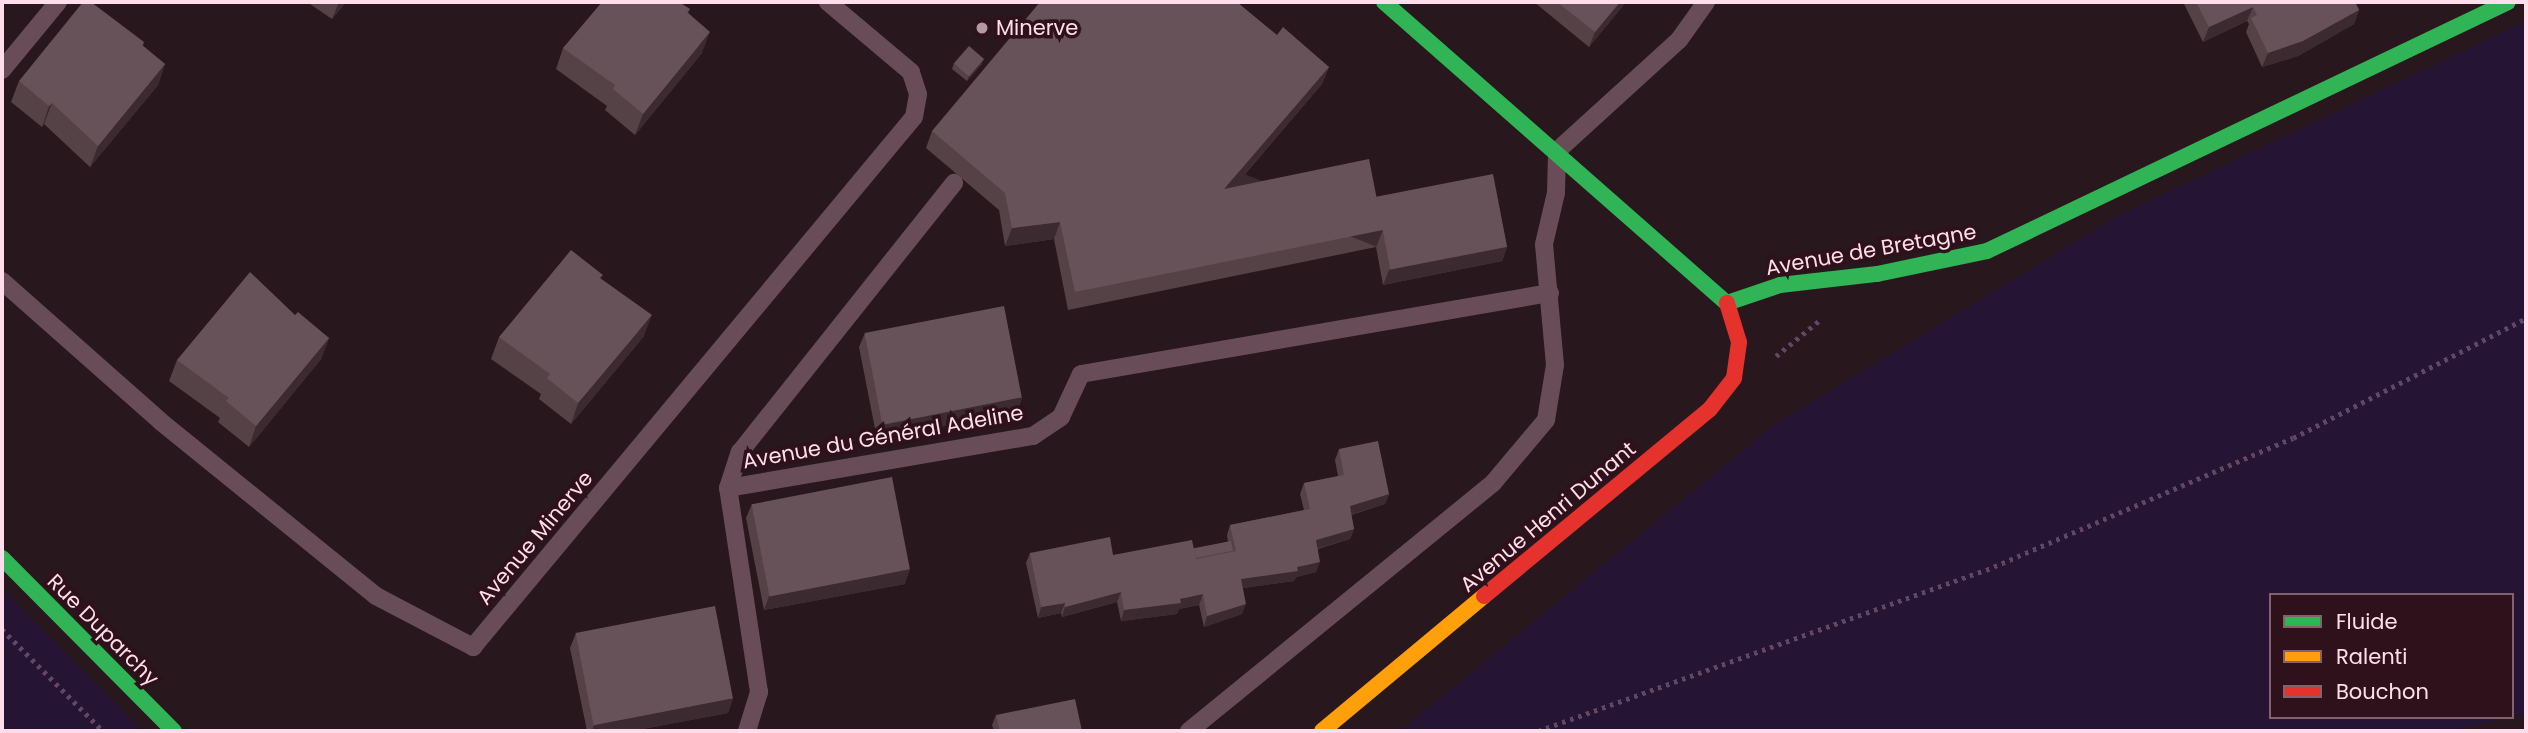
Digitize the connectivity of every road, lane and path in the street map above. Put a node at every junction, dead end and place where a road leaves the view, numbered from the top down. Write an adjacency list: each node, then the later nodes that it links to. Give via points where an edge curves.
1 (58, 2): 6 (lane)
2 (828, 2): 9 (lane, Avenue Minerve, via 911,72 918,94 914,117 473,646 376,596 160,421)
3 (1384, 2): 7 (street)
4 (1706, 2): 7 (lane, via 1679,40)
5 (2508, 2): 11 (street, Avenue de Bretagne, via 1987,251 1877,274 1780,285)
6 (2, 70)
7 (1557, 151): 10 (lane, via 1556,193 1544,244); 11 (street)
8 (954, 183): 15 (lane, via 740,452)
9 (2, 281)
10 (1550, 293): 15 (lane, Avenue du Général Adeline, via 1082,374 1061,417 1033,436); 21 (lane, via 1555,365 1546,419 1493,484)
11 (1727, 303): 22 (street, Avenue Henri Dunant, via 1739,342 1738,354 1734,378 1710,409)
12 (1825, 316): 14 (path)
13 (2526, 318): 23 (path, via 2293,438 1986,570)
14 (1773, 359)
15 (728, 488): 20 (lane, Avenue du Général Adeline, via 759,692)
16 (2, 558): 19 (street, Rue Duparchy)
17 (2, 629): 18 (path)
18 (103, 731)
19 (174, 731)
20 (747, 731)
21 (1189, 731)
22 (1322, 731)
23 (1538, 731)

